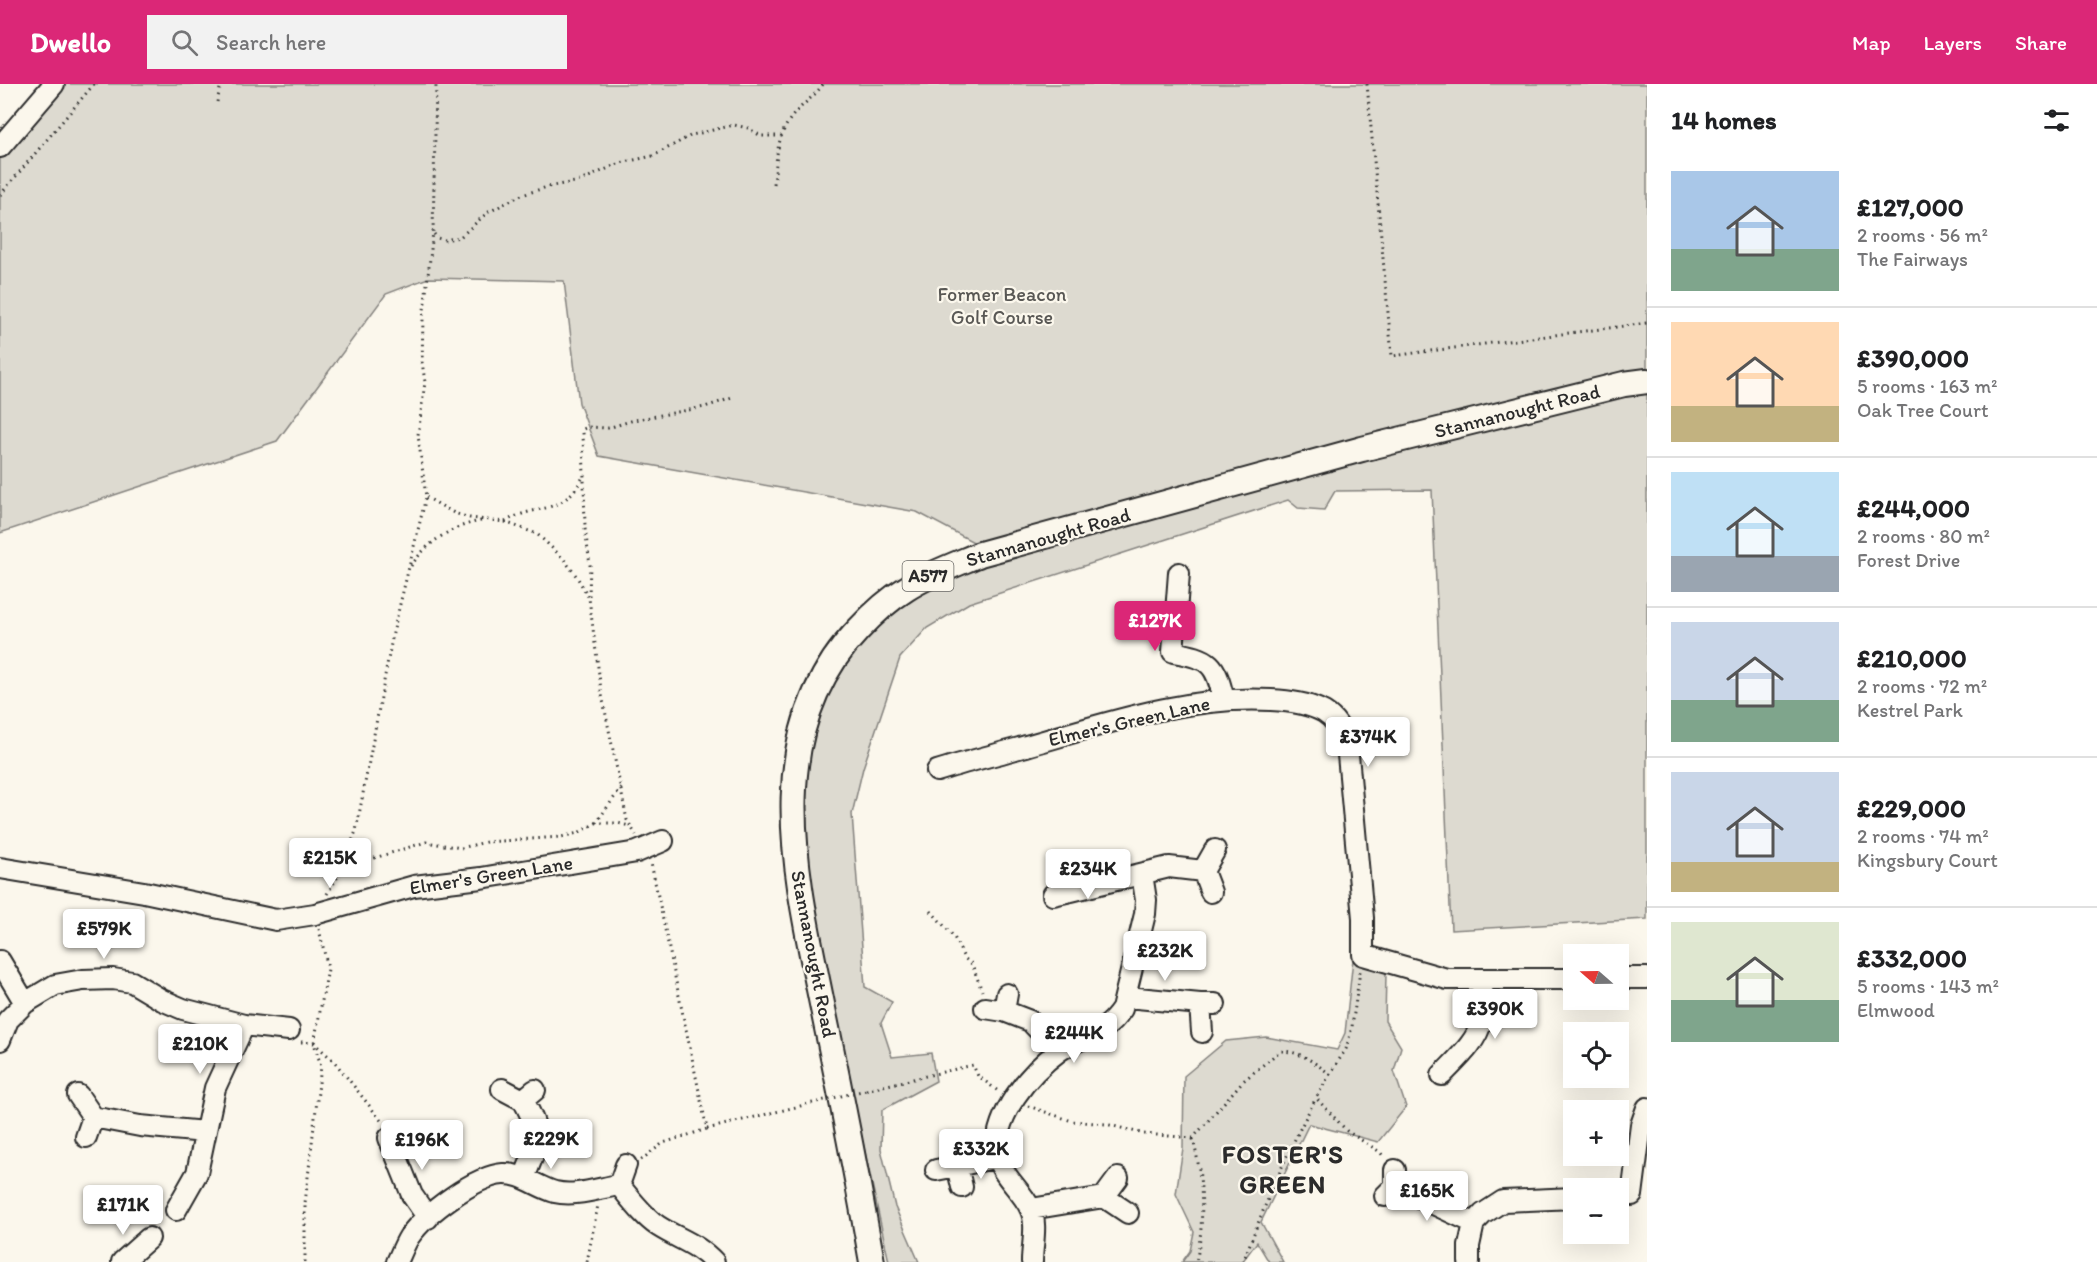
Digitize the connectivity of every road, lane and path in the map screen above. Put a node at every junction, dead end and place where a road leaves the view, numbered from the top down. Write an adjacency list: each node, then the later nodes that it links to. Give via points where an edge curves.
1 (54, 84): 9 (street)
2 (94, 84): 11 (path)
3 (221, 84): 7 (path)
4 (436, 84): 12 (path)
5 (823, 84): 8 (path, via 793,116)
6 (1366, 84): 13 (path, via 1392,356)
7 (217, 102)
8 (782, 136): 10 (path); 12 (path, via 761,136 734,125 692,135 653,156 620,163 580,181 519,196 487,213 456,239 437,238)
9 (0, 147)
10 (774, 184)
11 (0, 195)
12 (433, 232): 17 (path, via 423,319 425,382 418,435)
13 (1647, 323)
14 (1647, 381): 89 (main road, Stannanought Road / A577, via 1362,450 980,554 937,571 904,590 846,642 825,670 809,704 794,779 793,819 797,868 814,965)
15 (732, 398): 16 (path, via 608,428 583,429)
16 (584, 476): 19 (path, via 563,502 516,515); 22 (path)
17 (426, 497): 18 (path, via 454,513); 20 (path)
18 (486, 520): 19 (path); 20 (path, via 460,526 436,539)
19 (505, 522): 22 (path, via 551,544)
20 (408, 570): 33 (path, via 357,831)
21 (1179, 573): 23 (street, via 1173,652 1201,657 1211,666)
22 (589, 598): 25 (path, via 601,690)
23 (1224, 700): 24 (street, Elmer's Green Lane, via 1179,706); 38 (street, Elmer's Green Lane, via 1290,701 1322,711 1340,726 1347,744 1363,918)
24 (937, 771)
25 (621, 787): 26 (path); 27 (path)
26 (596, 823): 27 (path); 33 (path, via 578,833 540,840 486,842 460,848 426,842)
27 (629, 826): 28 (path)
28 (655, 844): 37 (street, Elmer's Green Lane, via 637,852 603,858 414,886); 61 (path)
29 (1215, 850): 31 (street)
30 (0, 868): 37 (street, Elmer's Green Lane, via 144,892 276,920)
31 (1203, 870): 34 (street, via 1169,867); 35 (street)
32 (1066, 871): 34 (street, via 1062,893)
33 (340, 873): 37 (path)
34 (1142, 874): 44 (street, via 1145,914)
35 (1211, 892)
36 (931, 911): 46 (path, via 972,964 985,1000)
37 (315, 914): 51 (path, via 328,969)
38 (1362, 952): 43 (street, via 1447,980); 53 (path, via 1352,1027 1346,1048)
39 (0, 962): 45 (street)
40 (1563, 978): 43 (street)
41 (1629, 978): 42 (street)
42 (1647, 978)
43 (1482, 980): 54 (street, via 1480,1028)
44 (1127, 997): 49 (street, via 1207,1004); 52 (street, via 1106,1028)
45 (25, 1003): 47 (street, via 55,985 113,979 132,982 183,1009); 50 (street, via 8,1020)
46 (999, 1004): 52 (street, via 1029,1021)
47 (243, 1025): 48 (street); 62 (street, via 215,1088)
48 (289, 1030)
49 (1203, 1032)
50 (0, 1040)
51 (314, 1043): 64 (path, via 334,1060 383,1122); 85 (path, via 321,1066 305,1203)
52 (1059, 1052): 58 (street)
53 (1330, 1074): 57 (path); 65 (path, via 1303,1055 1280,1051 1242,1083)
54 (1442, 1075)
55 (502, 1089): 70 (street, via 529,1095 538,1140)
56 (78, 1095): 60 (street)
57 (1316, 1098): 72 (path, via 1347,1131 1380,1152); 92 (path)
58 (1013, 1101): 61 (path, bridge, via 978,1076 973,1065); 65 (path, via 1072,1121); 66 (street, via 1000,1124 996,1140)
59 (1647, 1108): 75 (street, via 1641,1125)
60 (93, 1117): 62 (street); 63 (street)
61 (707, 1129): 67 (path, via 663,1143 636,1164)
62 (204, 1132): 79 (street, via 197,1173)
63 (86, 1137)
64 (389, 1138): 81 (street, via 412,1195)
65 (1193, 1138): 91 (path, via 1202,1213)
66 (998, 1157): 68 (street); 78 (street)
67 (626, 1165): 73 (street)
68 (957, 1166): 69 (street); 74 (street)
69 (936, 1170)
70 (524, 1178): 73 (street, via 563,1193); 81 (street, via 504,1174 482,1180)
71 (1118, 1178): 76 (street)
72 (1392, 1184): 82 (street)
73 (611, 1186): 87 (path); 88 (street, via 651,1221 696,1245)
74 (962, 1187)
75 (1633, 1196)
76 (1104, 1197): 78 (street); 80 (street)
77 (1563, 1198): 82 (street, via 1503,1201)
78 (1031, 1209): 90 (street)
79 (176, 1210)
80 (1128, 1213)
81 (428, 1218): 86 (street, via 410,1237)
82 (1474, 1223): 93 (street)
83 (149, 1238): 84 (street)
84 (122, 1262)
85 (305, 1262)
86 (397, 1262)
87 (587, 1262)
88 (714, 1262)
89 (872, 1262)
90 (1032, 1262)
91 (1196, 1262)
92 (1243, 1262)
93 (1469, 1262)

